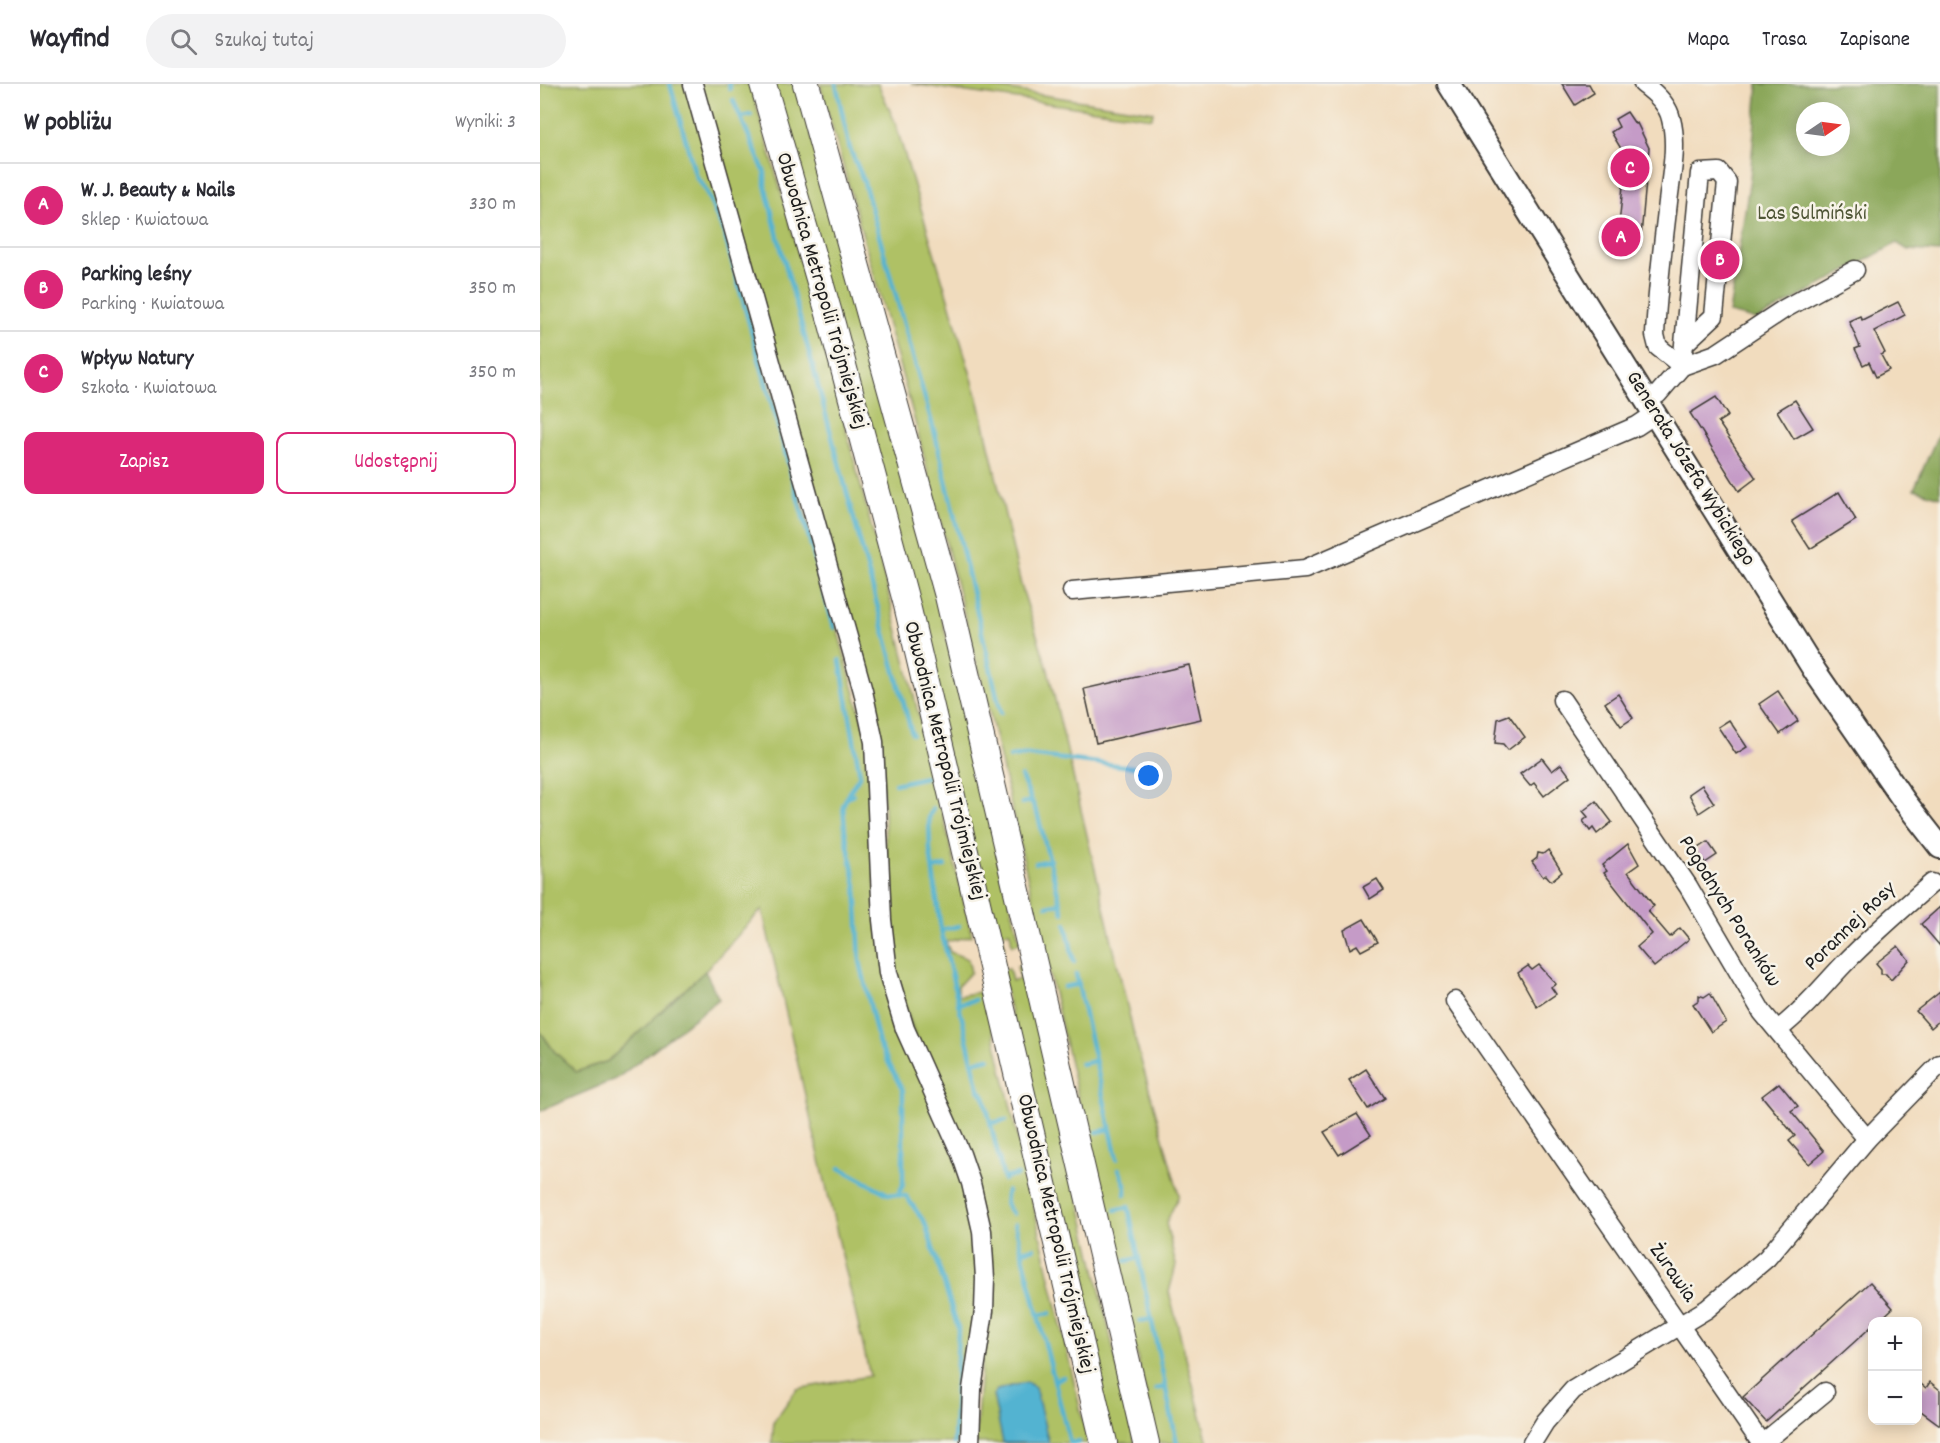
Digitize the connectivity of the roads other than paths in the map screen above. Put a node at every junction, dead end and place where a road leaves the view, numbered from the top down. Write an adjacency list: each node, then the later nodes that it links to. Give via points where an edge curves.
1 (693, 84): 20 (street, via 863,691 874,742 888,973 905,1029 961,1154 982,1231 986,1278 972,1389)
2 (763, 84): 21 (highway, Obwodnica Metropolii Trójmiejskiej, via 904,594)
3 (807, 84): 22 (highway, Obwodnica Metropolii Trójmiejskiej, via 948,596)
4 (1449, 84): 9 (main road, Generała Józefa Wybickiego)
5 (1643, 84): 8 (street, via 1665,106 1673,128 1655,335 1658,347)
6 (1855, 270): 8 (street, via 1784,309 1716,354)
7 (1684, 344): 7 (street, via 1714,316 1727,182 1719,172 1700,173); 8 (street)
8 (1682, 366): 9 (street)
9 (1651, 407): 10 (street, via 1627,431 1305,568); 12 (main road, Generała Józefa Wybickiego, via 1816,673)
10 (1072, 591)
11 (1562, 700): 15 (street, Pogodnych Poranków, via 1688,886 1762,1012)
12 (1940, 848)
13 (1932, 883): 15 (street, Porannej Rosy)
14 (1455, 1001): 18 (street, Żurawia)
15 (1778, 1030): 17 (street, Pogodnych Poranków)
16 (1940, 1064): 17 (street, Żurawia)
17 (1867, 1139): 18 (street, Żurawia, via 1767,1258)
18 (1680, 1327): 23 (street, via 1573,1390); 24 (street)
19 (1825, 1392): 24 (street)
20 (970, 1443)
21 (1104, 1443)
22 (1146, 1443)
23 (1532, 1443)
24 (1762, 1443)

